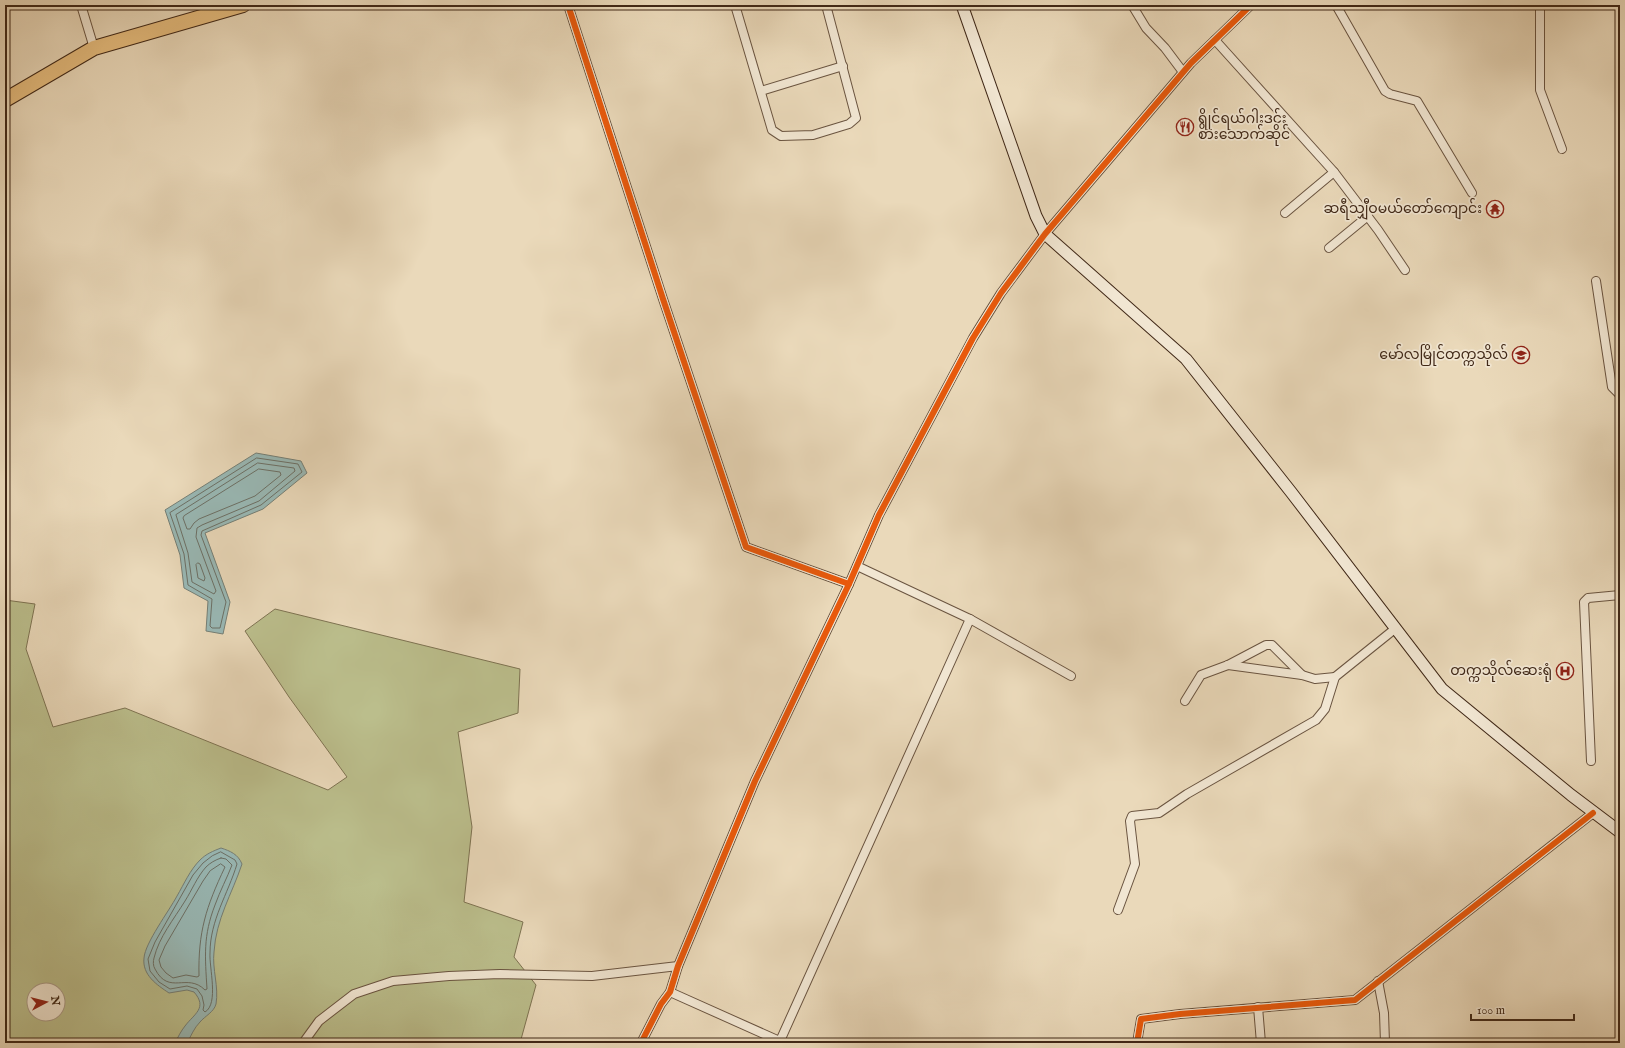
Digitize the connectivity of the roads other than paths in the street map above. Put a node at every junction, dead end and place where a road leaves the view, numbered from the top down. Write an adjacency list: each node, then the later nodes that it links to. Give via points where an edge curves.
1 (81, 5): 12 (street)
2 (243, 5): 12 (highway)
3 (568, 5): 28 (street, via 746,547)
4 (734, 5): 15 (street)
5 (826, 5): 13 (street)
6 (962, 5): 22 (main road, via 1036,216)
7 (1132, 5): 14 (street, via 1146,28)
8 (1251, 5): 11 (street)
9 (1336, 5): 19 (street, via 1385,91 1417,101)
10 (1540, 5): 17 (street, via 1540,90)
11 (1215, 40): 14 (street); 18 (street)
12 (94, 48): 16 (highway)
13 (842, 66): 15 (street); 15 (street, via 856,118 849,124 813,135 781,136 772,130)
14 (1183, 72): 22 (street)
15 (761, 91)
16 (5, 100)
17 (1562, 149)
18 (1334, 172): 20 (street); 21 (street)
19 (1472, 193)
20 (1285, 213)
21 (1368, 216): 23 (street); 24 (street)
22 (1045, 234): 27 (street, via 1001,293 973,338 879,516); 31 (main road, via 1186,359)
23 (1329, 248)
24 (1405, 270)
25 (1596, 281): 26 (street, via 1612,388)
26 (1620, 395)
27 (857, 566): 28 (street); 30 (street)
28 (849, 584): 41 (street, via 755,781)
29 (1620, 594): 37 (street, via 1588,598 1584,602)
30 (970, 619): 34 (street); 45 (street)
31 (1396, 628): 35 (street); 38 (main road, via 1442,689)
32 (1228, 665): 33 (street); 33 (street, via 1266,645 1272,645); 36 (street, via 1201,675)
33 (1302, 675): 35 (street, via 1315,679)
34 (1071, 676)
35 (1335, 677): 40 (street, via 1325,709 1316,720 1187,794 1159,813 1132,816 1130,821 1135,864)
36 (1185, 702)
37 (1591, 761)
38 (1593, 813): 39 (main road); 42 (street)
39 (1620, 832)
40 (1118, 910)
41 (678, 966): 43 (street); 46 (street, via 592,976 478,975 393,981 354,994 319,1021)
42 (1378, 981): 44 (street, via 1355,1000); 50 (street, via 1384,1013)
43 (670, 992): 45 (street); 47 (street)
44 (1258, 1007): 48 (street, via 1141,1019); 49 (street)
45 (782, 1042)
46 (302, 1043)
47 (641, 1043)
48 (1137, 1043)
49 (1261, 1043)
50 (1385, 1043)

